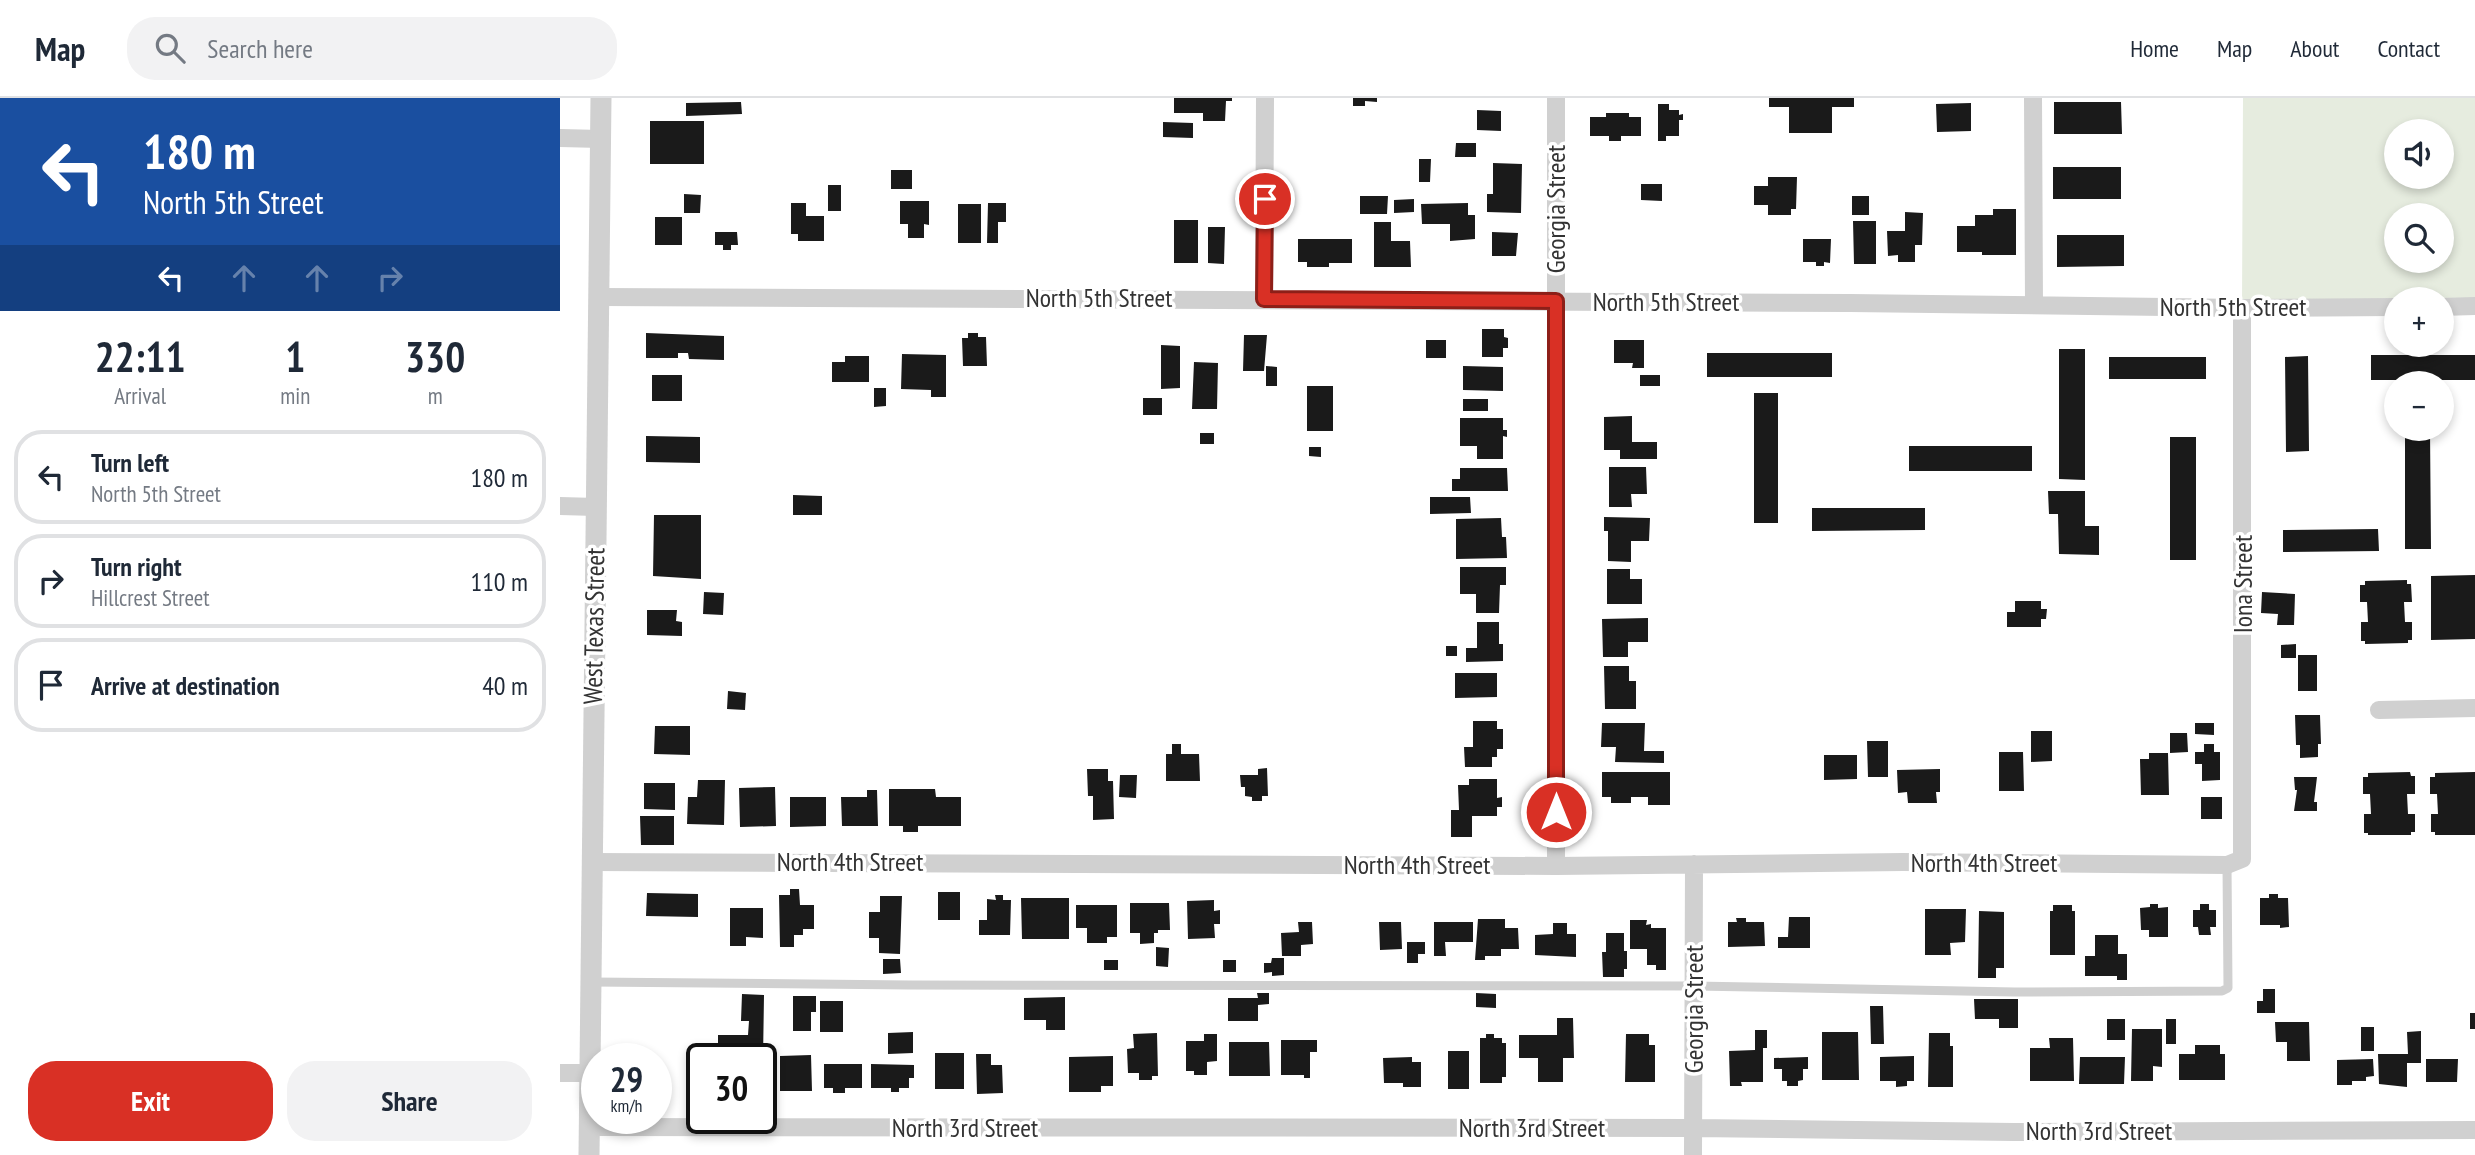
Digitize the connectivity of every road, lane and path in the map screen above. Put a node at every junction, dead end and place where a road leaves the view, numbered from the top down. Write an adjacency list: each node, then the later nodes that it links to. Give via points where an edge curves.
1 (601, 98): 6 (street, West Texas Street)
2 (1265, 98): 8 (street)
3 (1556, 98): 9 (street, Georgia Street)
4 (2033, 98): 10 (street)
5 (560, 138): 6 (street)
6 (601, 139): 7 (street, West Texas Street)
7 (600, 297): 8 (street, North 5th Street); 16 (street, West Texas Street)
8 (1264, 299): 9 (street, North 5th Street)
9 (1556, 301): 10 (street, North 5th Street); 22 (street, Georgia Street)
10 (2034, 305): 14 (street, North 5th Street)
11 (2475, 306): 13 (street)
12 (2384, 307): 14 (street, North 5th Street)
13 (2454, 307)
14 (2242, 308): 20 (street, Iona Street)
15 (560, 506): 16 (street)
16 (596, 507): 19 (street, West Texas Street)
17 (2475, 708): 18 (street)
18 (2379, 709)
19 (591, 862): 22 (street, North 4th Street); 23 (street, West Texas Street)
20 (2234, 862): 21 (street, North 4th Street); 24 (lane, via 2228,988 2222,990 2015,992)
21 (1694, 864): 22 (street, North 4th Street); 24 (street, Georgia Street)
22 (1556, 866)
23 (590, 982): 24 (lane); 25 (street, West Texas Street)
24 (1694, 986): 29 (street, Georgia Street)
25 (589, 1043)
26 (560, 1073): 27 (street)
27 (581, 1073)
28 (672, 1128): 29 (street, North 3rd Street)
29 (1694, 1128): 30 (street, North 3rd Street); 33 (street, Georgia Street)
30 (2475, 1130)
31 (589, 1134): 32 (street, West Texas Street)
32 (589, 1155)
33 (1693, 1155)

